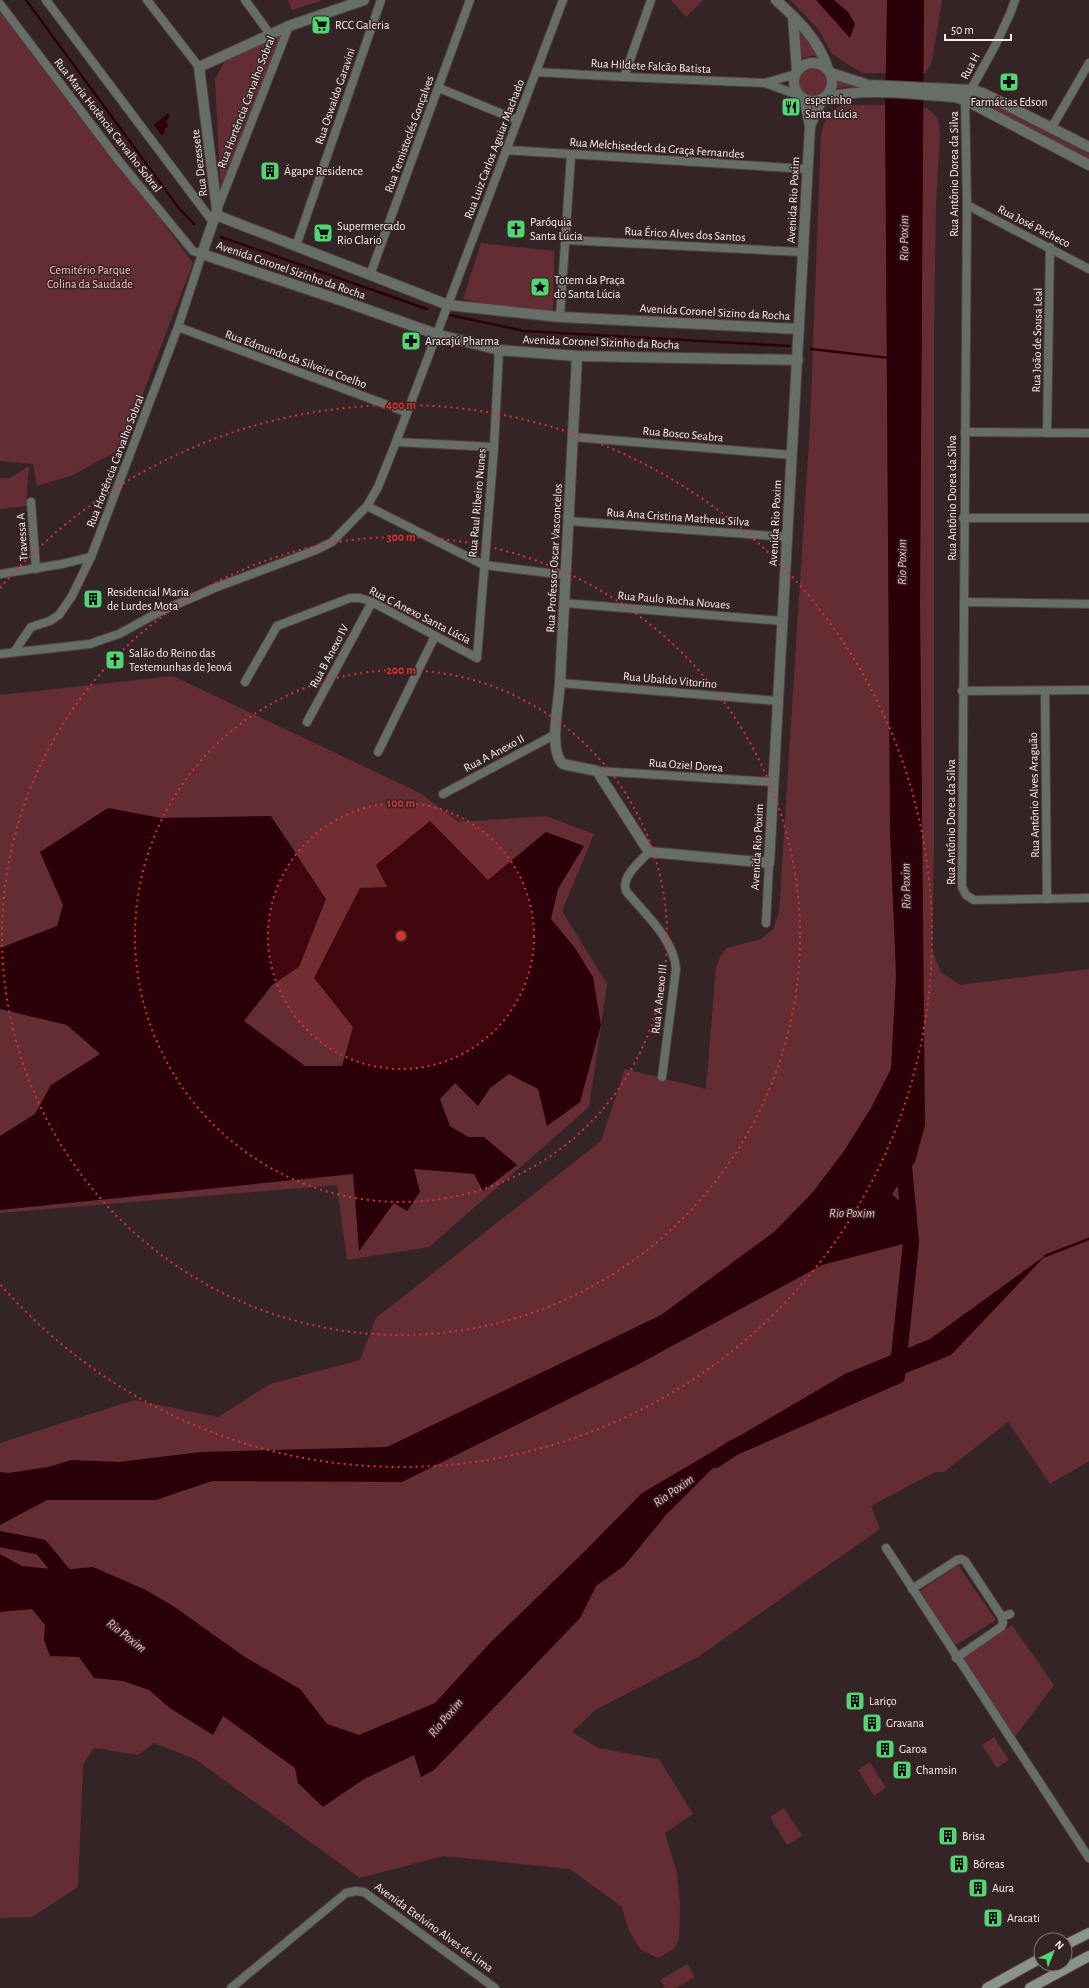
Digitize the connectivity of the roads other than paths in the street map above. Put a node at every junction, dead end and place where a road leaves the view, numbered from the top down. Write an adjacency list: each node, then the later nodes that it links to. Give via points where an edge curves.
1 (46, 0): 38 (street)
2 (148, 0): 16 (street)
3 (245, 0): 14 (street)
4 (364, 0): 13 (street)
5 (380, 0): 40 (street, Rua Oswaldo Garavini)
6 (470, 0): 22 (street, Rua Temistoclés Gonçalves)
7 (562, 0): 18 (street, Rua Luiz Carlos Aguiar Machado)
8 (651, 0): 20 (street)
9 (776, 0): 12 (street)
10 (1015, 0): 24 (street, Rua H)
11 (0, 4): 43 (street, Rua Maria Hotência Carvalho Sobral, via 119,161 193,251)
12 (793, 16): 17 (street, via 814,39); 19 (street)
13 (289, 26): 14 (street); 38 (street, Rua Hortência Carvalho Sobral)
14 (270, 34): 16 (street)
15 (1089, 63): 31 (street)
16 (199, 66): 38 (street, Rua Dezessete)
17 (829, 71): 19 (street, via 818,63 812,63); 23 (street); 27 (street, via 832,79 831,89)
18 (536, 72): 20 (street, Rua Hildete Falcão Batista); 29 (street, Rua Luiz Carlos Aguiar Machado)
19 (796, 72): 21 (street, Rua Hildete Falcão Batista); 26 (street, via 794,84)
20 (624, 77): 21 (street, Rua Hildete Falcão Batista)
21 (765, 83): 26 (street, Rua Hildete Falcão Batista)
22 (438, 88): 29 (street); 45 (street, Rua Temistoclés Gonçalves)
23 (868, 89): 25 (street); 27 (street)
24 (972, 90): 25 (street); 28 (street, Rua H); 31 (street, via 996,98)
25 (936, 92): 28 (street)
26 (801, 97): 27 (street, via 810,101); 30 (street, Avenida Rio Poxim)
27 (824, 99): 30 (street, Avenida Rio Poxim)
28 (965, 100): 35 (street); 37 (street, Rua Antônio Dorea da Silva)
29 (517, 120): 33 (street, Rua Luiz Carlos Aguiar Machado)
30 (810, 126): 36 (street, Avenida Rio Poxim)
31 (1052, 127): 32 (street)
32 (1089, 147)
33 (506, 150): 34 (street, Rua Melchisedeck da Graça Fernandes); 46 (street, Rua Luiz Carlos Aguiar Machado)
34 (572, 155): 36 (street, Rua Melchisedeck da Graça Fernandes); 39 (street)
35 (1089, 165)
36 (807, 169): 42 (street, Avenida Rio Poxim)
37 (967, 205): 41 (street, Rua José Pacheco); 55 (street, Rua Antônio Dorea da Silva)
38 (216, 215): 40 (street, Avenida Coronel Sizino da Rocha); 43 (street, Rua Dezessete)
39 (566, 240): 42 (street, Rua Érico Alves dos Santos); 47 (street)
40 (296, 246): 45 (street, Avenida Coronel Sizino da Rocha)
41 (1050, 247): 44 (street, Rua José Pacheco); 56 (street, Rua João de Sousa Leal)
42 (803, 252): 49 (street, Avenida Rio Poxim)
43 (202, 254): 48 (street, Rua Hortência Carvalho Sobral); 50 (street, Avenida Coronel Sizinho da Rocha)
44 (1089, 268)
45 (370, 275): 46 (street, Avenida Coronel Sizino da Rocha)
46 (448, 305): 47 (street, Avenida Coronel Sizino da Rocha); 50 (street, Rua Luiz Carlos Aguiar Machado)
47 (560, 317): 49 (street, Avenida Coronel Sizino da Rocha)
48 (178, 328): 54 (street, Rua Edmundo da Silveira Coelho); 68 (street, Rua Hortência Carvalho Sobral)
49 (799, 329): 53 (street, Avenida Rio Poxim)
50 (436, 334): 51 (street, Avenida Coronel Sizinho da Rocha); 54 (street, Rua Luiz Carlos Aguiar Machado)
51 (499, 350): 52 (street, Avenida Coronel Sizinho da Rocha); 60 (street, Rua Raul Ribeiro Nunes)
52 (577, 356): 53 (street, Avenida Coronel Sizinho da Rocha); 58 (street, Rua Professor Oscar Vasconcelos)
53 (798, 360): 61 (street, Avenida Rio Poxim)
54 (406, 412): 59 (street, Rua Luiz Carlos Aguiar Machado)
55 (965, 432): 56 (street); 64 (street, Rua Antônio Dorea da Silva)
56 (1047, 433): 57 (street)
57 (1089, 433)
58 (573, 437): 61 (street, Rua Bosco Seabra); 66 (street, Rua Professor Oscar Vasconcelos)
59 (396, 442): 60 (street); 63 (street, Rua Luiz Carlos Aguiar Machado, via 378,487)
60 (494, 447): 69 (street, Rua Raul Ribeiro Nunes)
61 (792, 456): 67 (street, Avenida Rio Poxim)
62 (32, 502): 70 (street, Travessa A)
63 (367, 506): 69 (street); 79 (street, via 332,542 159,612 119,634 90,644)
64 (963, 518): 65 (street); 74 (street, Rua Antônio Dorea da Silva)
65 (1089, 518)
66 (568, 520): 67 (street, Rua Ana Cristina Matheus Silva); 72 (street, Rua Professor Oscar Vasconcelos)
67 (787, 537): 77 (street, Avenida Rio Poxim)
68 (91, 557): 70 (street); 79 (street, Rua Hortência Carvalho Sobral, via 60,615 31,627)
69 (484, 565): 72 (street); 81 (street, Rua Raul Ribeiro Nunes)
70 (36, 569): 71 (street)
71 (0, 574)
72 (566, 575): 75 (street, Rua Professor Oscar Vasconcelos)
73 (372, 602): 78 (street, Rua C Anexo Santa Lúcia); 82 (street, Rua C Anexo Santa Lúcia, via 360,598 340,600 277,626); 88 (street, Rua B Anexo IV)
74 (964, 602): 76 (street); 85 (street, Rua Antônio Dorea da Silva)
75 (564, 603): 77 (street, Rua Paulo Rocha Novaes); 83 (street, Rua Professor Oscar Vasconcelos)
76 (1089, 604)
77 (783, 621): 87 (street, Avenida Rio Poxim)
78 (435, 636): 81 (street, Rua C Anexo Santa Lúcia); 90 (street)
79 (14, 652): 80 (street)
80 (0, 654)
81 (477, 658)
82 (245, 682)
83 (560, 683): 87 (street, Rua Ubaldo Vitorino); 89 (street, Rua Professor Oscar Vasconcelos)
84 (1089, 690): 86 (street)
85 (962, 691): 86 (street); 97 (street, Rua Antônio Dorea da Silva, via 962,887 966,895 974,900)
86 (1045, 691): 97 (street, Rua Antônio Alves Araguão)
87 (778, 701): 92 (street, Avenida Rio Poxim)
88 (307, 722)
89 (556, 734): 91 (street, Rua Professor Oscar Vasconcelos, via 559,761); 93 (street, Rua A Anexo II)
90 (378, 752)
91 (597, 771): 92 (street, Rua Oziel Dorea); 94 (street)
92 (774, 782): 95 (street, Avenida Rio Poxim)
93 (444, 794)
94 (649, 852): 95 (street); 99 (street, Rua A Anexo III, via 626,879 624,886 670,945 675,961)
95 (769, 863): 98 (street, Avenida Rio Poxim)
96 (1089, 898): 97 (street)
97 (1047, 899)
98 (766, 923)
99 (662, 1077)
100 (886, 1548): 101 (street)
101 (912, 1589): 102 (street); 102 (street, via 961,1559 1006,1616 1001,1627)
102 (956, 1658): 103 (street)
103 (1089, 1858)
104 (1089, 1933): 105 (main road)
105 (1073, 1941)
106 (1089, 1956): 111 (main road)
107 (1033, 1962): 110 (main road)
108 (231, 1988): 109 (street, Avenida Etelvino Alves de Lima, via 346,1894 356,1891 364,1892)
109 (495, 1988)
110 (987, 1988)
111 (1030, 1988)

